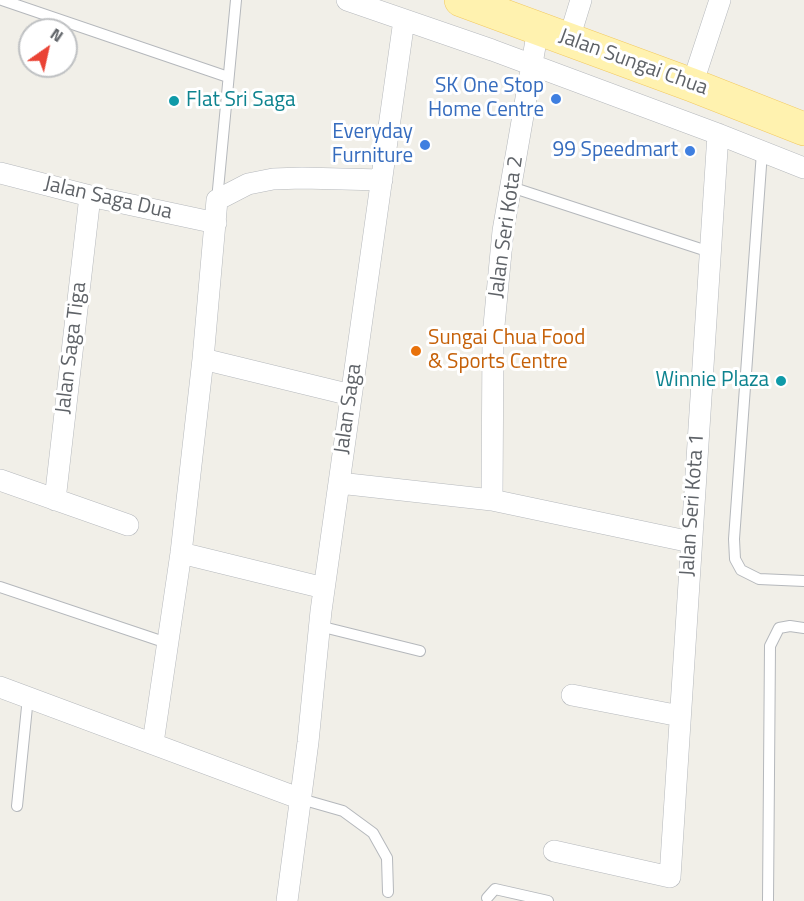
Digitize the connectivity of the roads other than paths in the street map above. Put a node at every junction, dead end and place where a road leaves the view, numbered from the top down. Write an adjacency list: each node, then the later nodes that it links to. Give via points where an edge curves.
1 (2, 0): 11 (lane)
2 (236, 0): 11 (lane)
3 (347, 0): 7 (street)
4 (461, 0): 8 (main road, Jalan Sungai Chua)
5 (581, 0): 9 (street)
6 (720, 0): 12 (street)
7 (404, 20): 10 (street); 18 (street, Jalan Saga)
8 (538, 29): 9 (main road, Jalan Sungai Chua); 10 (street, Jalan Seri Kota 2)
9 (569, 39): 12 (main road, Jalan Sungai Chua)
10 (531, 66): 14 (street); 19 (street, Jalan Seri Kota 2)
11 (228, 77): 21 (lane)
12 (692, 84): 13 (main road, Jalan Sungai Chua)
13 (804, 129)
14 (718, 134): 15 (street); 23 (street, Jalan Seri Kota 1)
15 (762, 152): 16 (street); 33 (lane, via 735,560 741,570 759,579)
16 (804, 168)
17 (0, 174): 20 (street, Jalan Saga Dua)
18 (382, 180): 21 (street, via 273,179 248,184); 25 (street, Jalan Saga)
19 (511, 187): 23 (lane); 29 (street, Jalan Seri Kota 2, via 493,336)
20 (90, 196): 22 (street, Jalan Saga Dua); 28 (street, Jalan Saga Tiga)
21 (217, 200): 22 (street)
22 (216, 223): 24 (street)
23 (710, 252): 31 (street, Jalan Seri Kota 1)
24 (203, 359): 25 (street); 32 (street)
25 (351, 395): 27 (street, Jalan Saga)
26 (0, 480): 28 (street)
27 (339, 483): 29 (street); 35 (street, Jalan Saga)
28 (55, 500): 30 (street)
29 (492, 500): 31 (street)
30 (128, 525)
31 (691, 542): 43 (street, Jalan Seri Kota 1)
32 (181, 553): 35 (street); 38 (street)
33 (804, 581)
34 (0, 587): 38 (lane)
35 (324, 588): 36 (street, Jalan Saga)
36 (319, 626): 39 (lane); 45 (street, Jalan Saga)
37 (804, 628): 52 (lane, via 779,628 770,646)
38 (167, 643): 44 (street)
39 (420, 651)
40 (0, 687): 42 (street)
41 (572, 695): 43 (street)
42 (28, 697): 44 (street); 46 (lane)
43 (680, 716): 47 (street, Jalan Seri Kota 1, via 670,877)
44 (153, 743): 45 (street)
45 (301, 799): 48 (lane, via 343,811 373,833 387,858); 50 (street, Jalan Saga)
46 (17, 806)
47 (554, 851)
48 (388, 892)
49 (487, 898): 51 (lane, via 495,889)
50 (287, 901)
51 (548, 901)
52 (768, 901)

